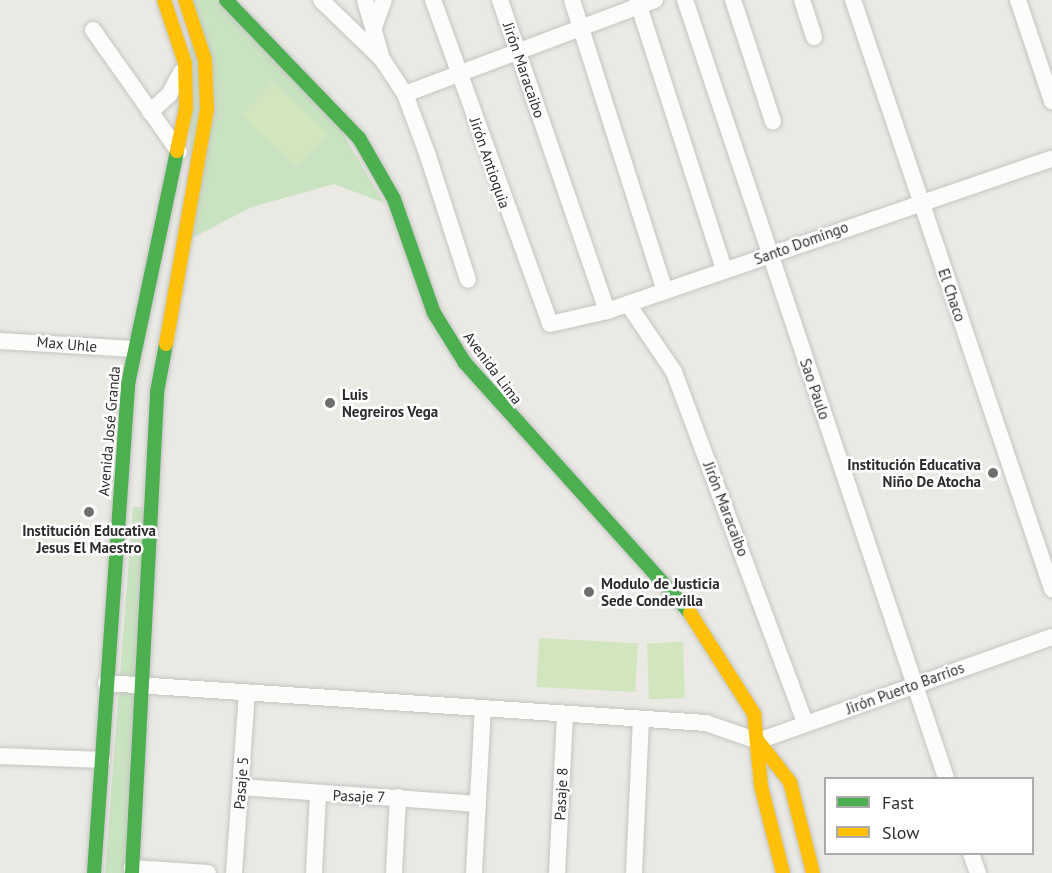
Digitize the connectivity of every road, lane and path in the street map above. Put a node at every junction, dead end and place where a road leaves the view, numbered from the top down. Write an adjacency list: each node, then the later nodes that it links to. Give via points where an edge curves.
1 (164, 0): 22 (main road, Avenida José Granda)
2 (184, 0): 44 (main road, via 205,60 207,110 157,392)
3 (226, 0): 50 (main road, Avenida Lima, via 359,138 394,199 434,313 465,363 690,613 754,714)
4 (321, 0): 21 (street)
5 (365, 0): 17 (street)
6 (384, 0): 17 (street)
7 (433, 0): 23 (street, Jirón Antioquia)
8 (500, 0): 20 (street, Jirón Maracaibo)
9 (572, 0): 16 (street)
10 (685, 0): 31 (street, Sao Paulo)
11 (733, 0): 27 (street)
12 (802, 0): 19 (street)
13 (853, 0): 30 (street, El Chaco)
14 (1018, 0): 25 (street)
15 (644, 2): 16 (street); 32 (street)
16 (581, 26): 20 (street); 34 (street)
17 (374, 27): 21 (street)
18 (93, 30): 26 (street)
19 (814, 37)
20 (517, 49): 23 (street); 36 (street, Jirón Maracaibo)
21 (382, 59): 24 (street)
22 (184, 63): 26 (street, via 170,95); 28 (main road, Avenida José Granda)
23 (459, 71): 24 (street); 37 (street, Jirón Antioquia)
24 (405, 94): 33 (street)
25 (1052, 101)
26 (150, 112): 28 (street)
27 (773, 122)
28 (179, 152): 39 (main road, Avenida José Granda)
29 (1052, 159): 30 (street, Santo Domingo)
30 (920, 200): 31 (street, Santo Domingo); 40 (street, El Chaco)
31 (770, 254): 32 (street, Santo Domingo); 43 (street, Sao Paulo)
32 (724, 270): 34 (street, Santo Domingo)
33 (468, 280)
34 (665, 291): 35 (street, Santo Domingo)
35 (628, 304): 36 (street, Santo Domingo); 49 (street, Jirón Maracaibo, via 674,372)
36 (607, 311): 37 (street, Santo Domingo)
37 (550, 324)
38 (0, 340): 39 (street, Max Uhle)
39 (134, 349): 42 (main road, Avenida José Granda)
40 (1052, 589)
41 (1052, 637): 43 (street, Jirón Puerto Barrios)
42 (106, 683): 44 (street); 52 (main road, Avenida José Granda)
43 (914, 684): 49 (street, Jirón Puerto Barrios); 53 (street, Sao Paulo)
44 (141, 686): 45 (street); 59 (main road)
45 (247, 693): 46 (street); 54 (street, Pasaje 5)
46 (483, 709): 47 (street, via 520,706); 57 (street)
47 (565, 714): 48 (street); 66 (street, Pasaje 8)
48 (641, 719): 50 (street, via 706,723); 67 (street)
49 (805, 723): 50 (street, Jirón Puerto Barrios)
50 (758, 741): 68 (main road, Avenida Lima, via 761,786); 69 (main road, Avenida Lima, via 790,782)
51 (0, 756): 52 (street)
52 (102, 760): 60 (main road, Avenida José Granda)
53 (946, 777)
54 (241, 787): 55 (street, Pasaje 7); 62 (street, Pasaje 5)
55 (318, 794): 56 (street, Pasaje 7); 63 (street)
56 (398, 797): 57 (street, Pasaje 7); 64 (street)
57 (477, 804): 65 (street)
58 (971, 855): 70 (street)
59 (132, 870): 61 (street)
60 (94, 873)
61 (208, 873)
62 (234, 873)
63 (314, 873)
64 (394, 873)
65 (474, 873)
66 (557, 873)
67 (634, 873)
68 (783, 873)
69 (813, 873)
70 (978, 873)

